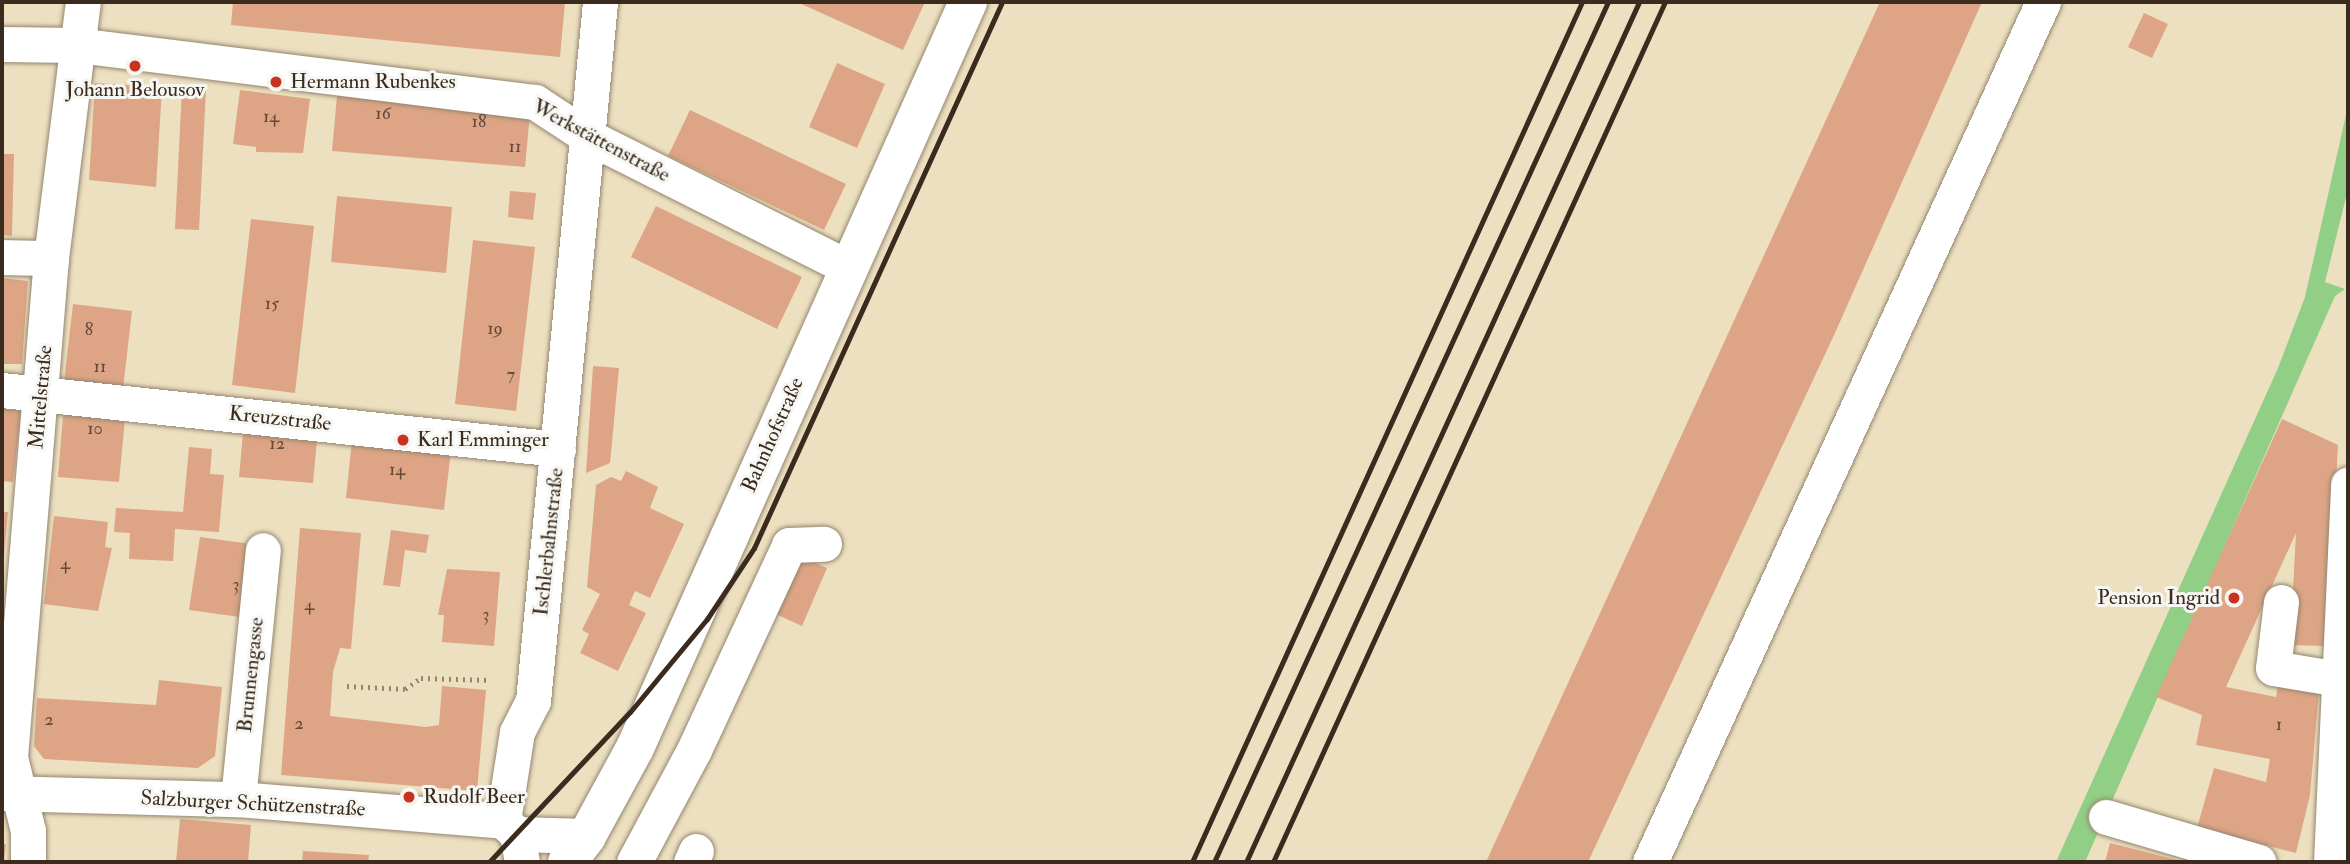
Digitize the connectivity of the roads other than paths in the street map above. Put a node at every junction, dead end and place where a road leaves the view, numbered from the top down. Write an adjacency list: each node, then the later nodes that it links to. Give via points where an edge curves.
1 (83, 2): 6 (street, Mittelstraße)
2 (600, 2): 7 (street, Ischlerbahnstraße)
3 (968, 2): 10 (main road, Bahnhofstraße)
4 (2043, 2): 27 (street)
5 (2, 44): 6 (street, Werkstättenstraße)
6 (77, 45): 7 (street, Werkstättenstraße, via 535,102); 9 (street, Mittelstraße)
7 (587, 136): 10 (street, Werkstättenstraße); 13 (street, Ischlerbahnstraße)
8 (2, 257): 9 (street)
9 (51, 258): 12 (street, Mittelstraße)
10 (848, 267): 24 (main road, Bahnhofstraße, via 635,748)
11 (2, 390): 12 (street, Kreuzstraße)
12 (42, 393): 13 (street, Kreuzstraße); 20 (street, Mittelstraße, via 10,757)
13 (558, 449): 23 (street, Ischlerbahnstraße, via 533,701 517,733)
14 (2348, 484): 18 (street)
15 (824, 544): 26 (street, via 789,545 694,750)
16 (263, 551): 21 (street, Brunnengasse)
17 (2280, 603): 19 (street, via 2273,668)
18 (2344, 640): 19 (street)
19 (2339, 679): 29 (street)
20 (11, 793): 21 (street, Salzburger Schützenstraße); 25 (street, Mittelstraße, via 28,831)
21 (238, 799): 23 (street, Salzburger Schützenstraße)
22 (2106, 817): 28 (street)
23 (514, 839): 24 (street, Salzburger Schützenstraße)
24 (577, 849)
25 (28, 862)
26 (634, 862)
27 (1650, 862)
28 (2259, 862)
29 (2331, 862)

